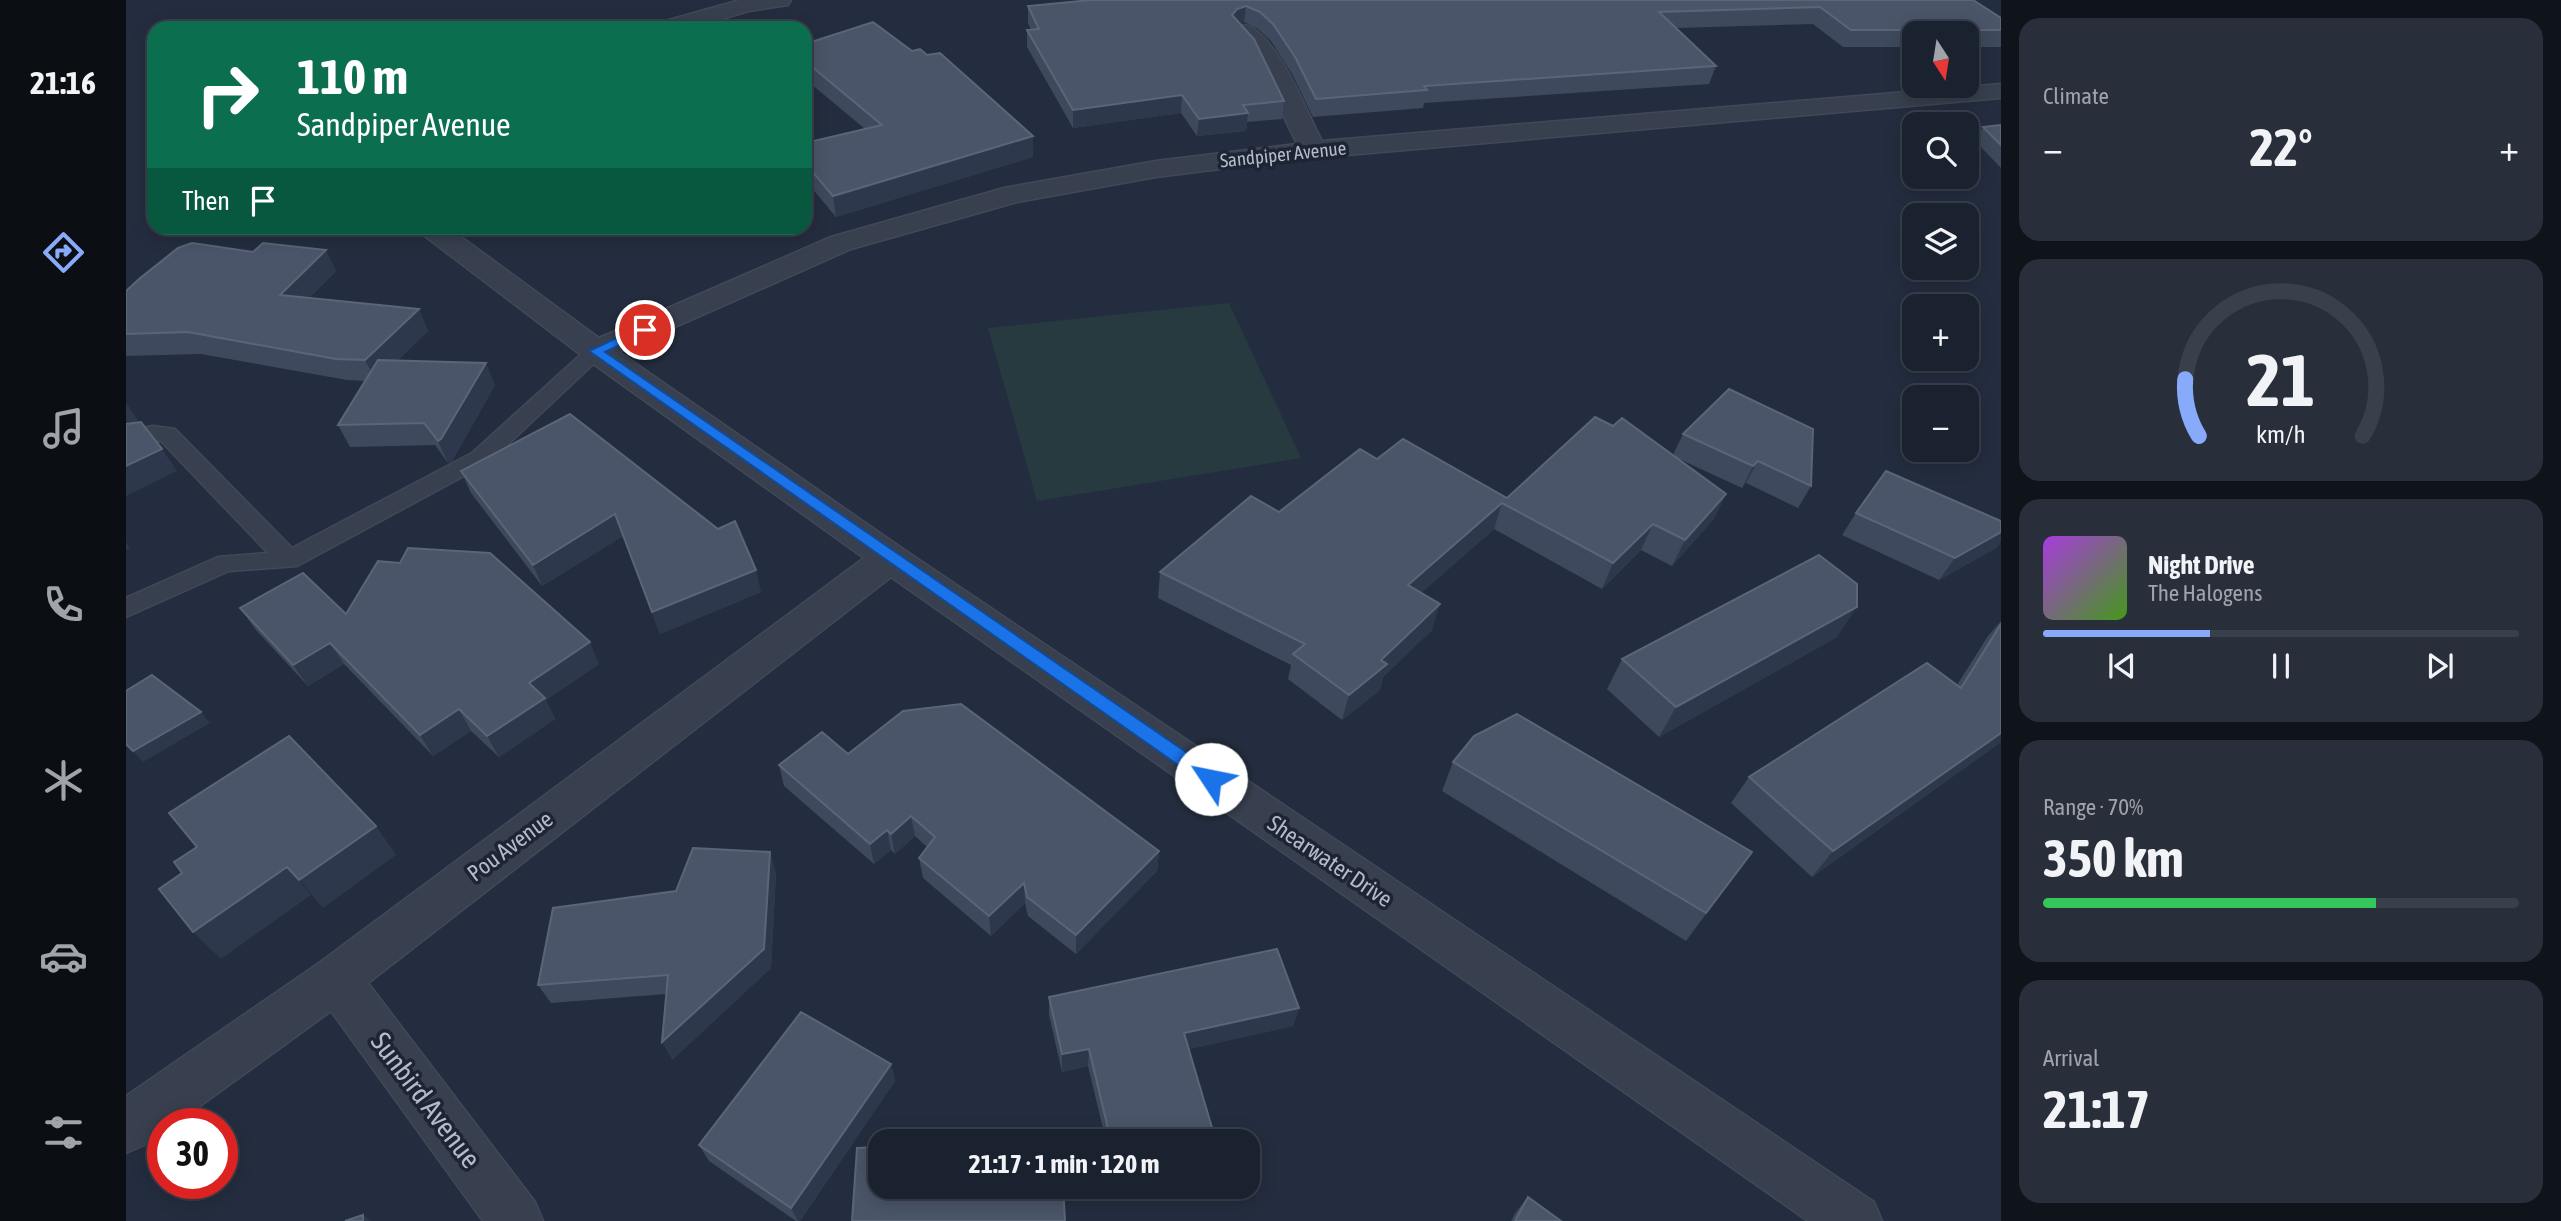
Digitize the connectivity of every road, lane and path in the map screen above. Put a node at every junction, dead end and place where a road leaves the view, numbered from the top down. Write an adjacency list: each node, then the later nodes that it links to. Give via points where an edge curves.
1 (780, 0): 2 (street)
2 (691, 21)
3 (1245, 32): 5 (street, via 1264,52)
4 (2001, 91): 5 (street, Sandpiper Avenue)
5 (1313, 150): 7 (street, Sandpiper Avenue, via 1156,169 1014,194 841,243)
6 (441, 235): 7 (street, Shearwater Drive)
7 (596, 351): 9 (street, Shearwater Drive); 10 (lane, via 480,458)
8 (126, 438): 10 (lane, via 167,434)
9 (890, 558): 12 (street, Pou Avenue); 15 (street, Shearwater Drive)
10 (289, 560): 11 (lane, via 226,563)
11 (126, 608)
12 (336, 979): 13 (street, Pou Avenue); 14 (street, Sunbird Avenue)
13 (126, 1127)
14 (516, 1221)
15 (1855, 1221)

